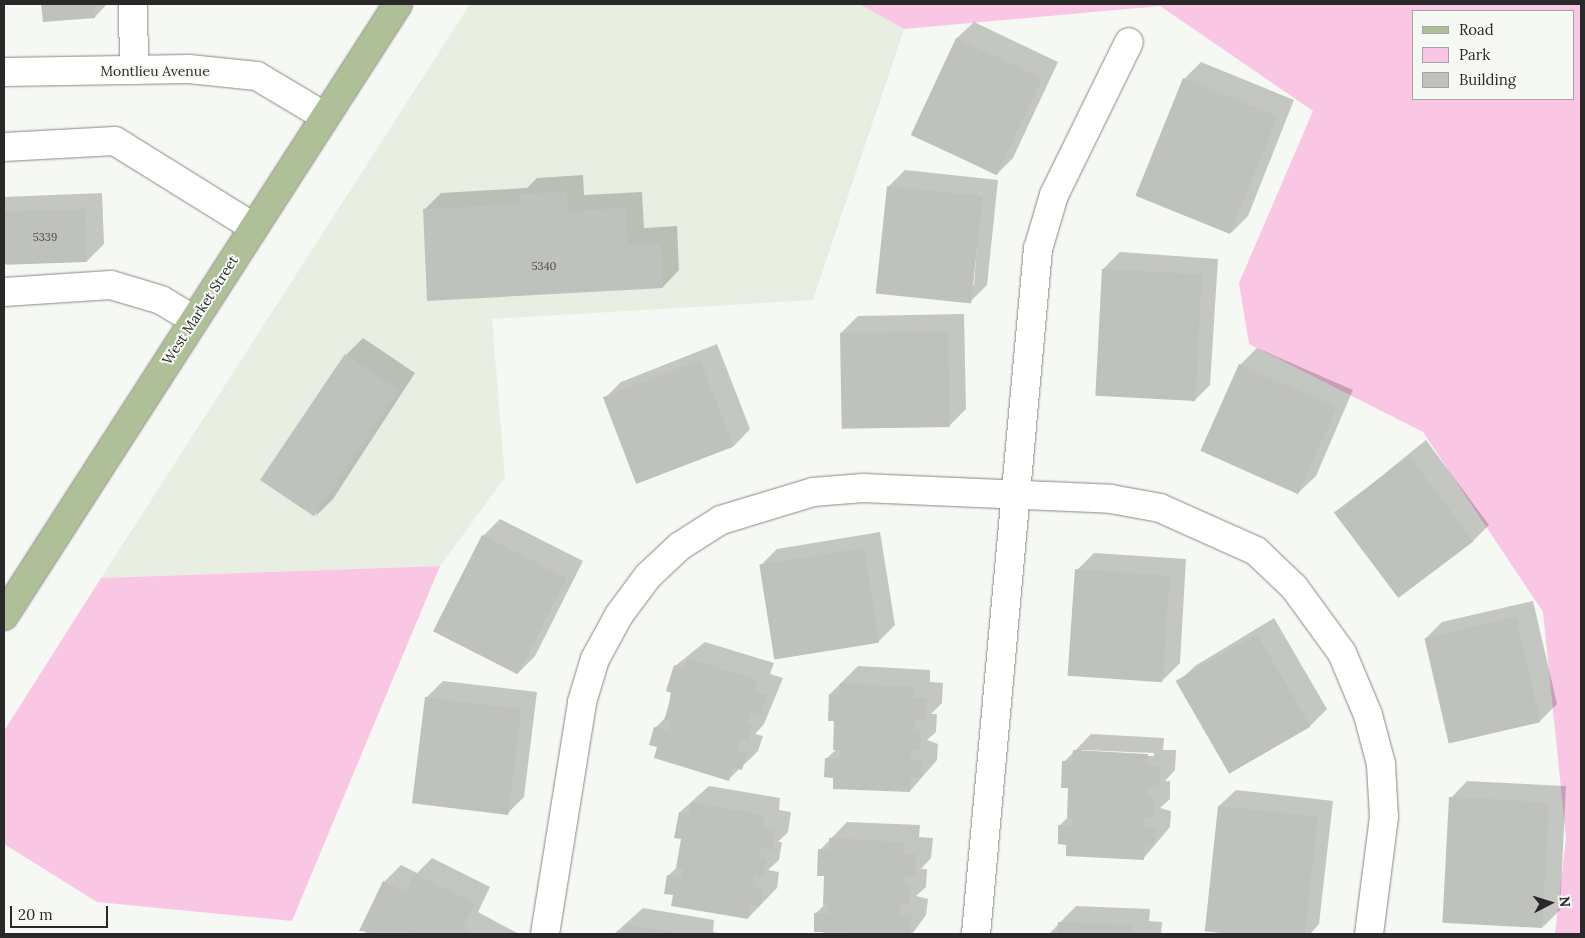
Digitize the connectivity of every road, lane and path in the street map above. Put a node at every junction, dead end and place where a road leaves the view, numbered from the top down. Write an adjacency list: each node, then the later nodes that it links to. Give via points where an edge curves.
1 (133, 4): 4 (street)
2 (398, 4): 6 (main road, West Market Street)
3 (1129, 42): 11 (street, via 1054,195 1038,248)
4 (134, 70): 5 (street, Montlieu Avenue); 6 (street, Montlieu Avenue, via 189,68 257,76)
5 (4, 72)
6 (324, 116): 8 (main road, West Market Street)
7 (4, 147): 8 (street, via 115,141)
8 (253, 227): 10 (main road, West Market Street)
9 (4, 292): 10 (street, via 111,285 162,300)
10 (194, 320): 12 (main road, West Market Street)
11 (1014, 492): 13 (street, via 863,488 813,492 721,520 680,546 648,576 619,615 595,660 582,702); 14 (street); 15 (street, via 1111,499 1160,508 1256,551 1294,587 1342,653 1368,715 1381,764 1384,817)
12 (4, 616)
13 (545, 934)
14 (976, 934)
15 (1369, 934)

